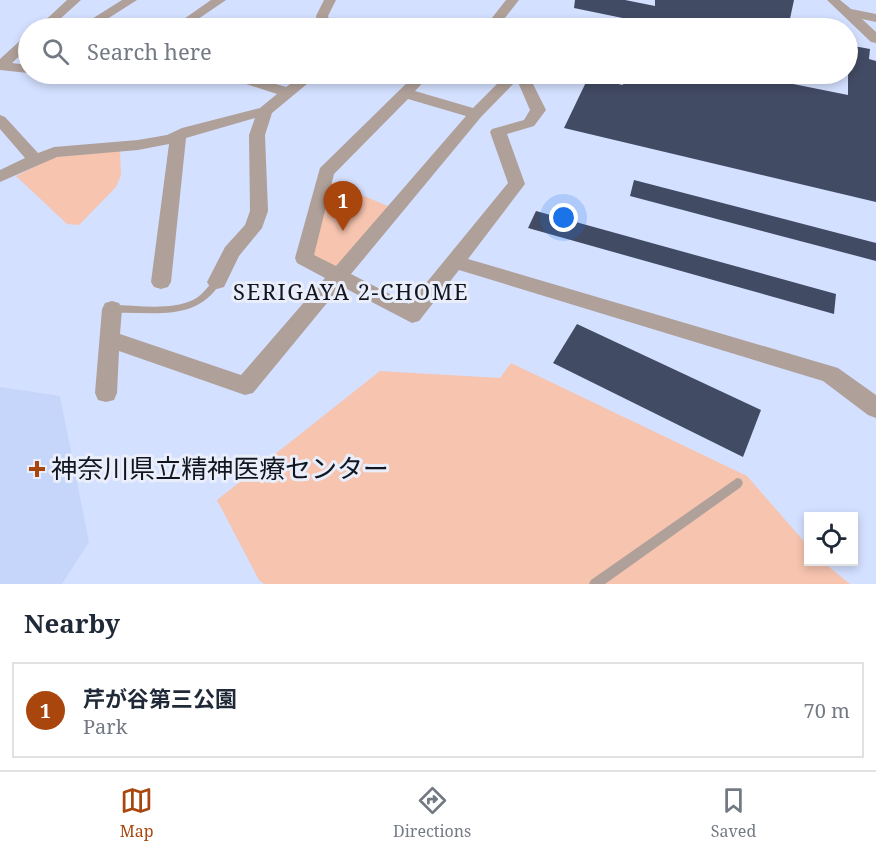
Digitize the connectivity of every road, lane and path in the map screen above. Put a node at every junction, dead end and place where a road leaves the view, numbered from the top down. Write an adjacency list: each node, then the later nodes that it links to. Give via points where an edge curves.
1 (75, 0): 8 (street)
2 (131, 0): 9 (street)
3 (220, 0): 10 (street)
4 (330, 0): 11 (street)
5 (513, 0): 12 (street)
6 (833, 0): 7 (street)
7 (846, 12): 13 (street); 14 (street)
8 (74, 18)
9 (88, 18)
10 (192, 18)
11 (322, 18)
12 (498, 18)
13 (853, 18)
14 (876, 18)
15 (858, 23): 16 (street)
16 (876, 39)
17 (18, 50): 18 (street, via 1,66)
18 (18, 68)
19 (260, 84): 24 (street)
20 (299, 84): 24 (street)
21 (414, 84): 25 (street)
22 (505, 84): 27 (street)
23 (526, 84): 32 (street, via 538,110 529,123 498,132 517,184)
24 (288, 93): 26 (street)
25 (405, 93): 27 (street); 33 (street, via 326,172 304,258)
26 (265, 111): 29 (street); 35 (street, via 257,135 259,211 253,228 232,252)
27 (476, 114): 33 (street)
28 (0, 120): 30 (street)
29 (178, 135): 30 (street, via 138,146 54,152); 34 (street)
30 (36, 160): 31 (street)
31 (0, 176)
32 (455, 262): 33 (street, via 412,315); 39 (street, via 830,374)
33 (339, 277): 37 (street, via 245,386)
34 (161, 282)
35 (217, 282): 36 (lane, via 211,293 186,307)
36 (112, 309): 37 (street)
37 (110, 339): 38 (street)
38 (106, 393)
39 (876, 408)
40 (737, 483): 41 (lane)
41 (595, 584)

